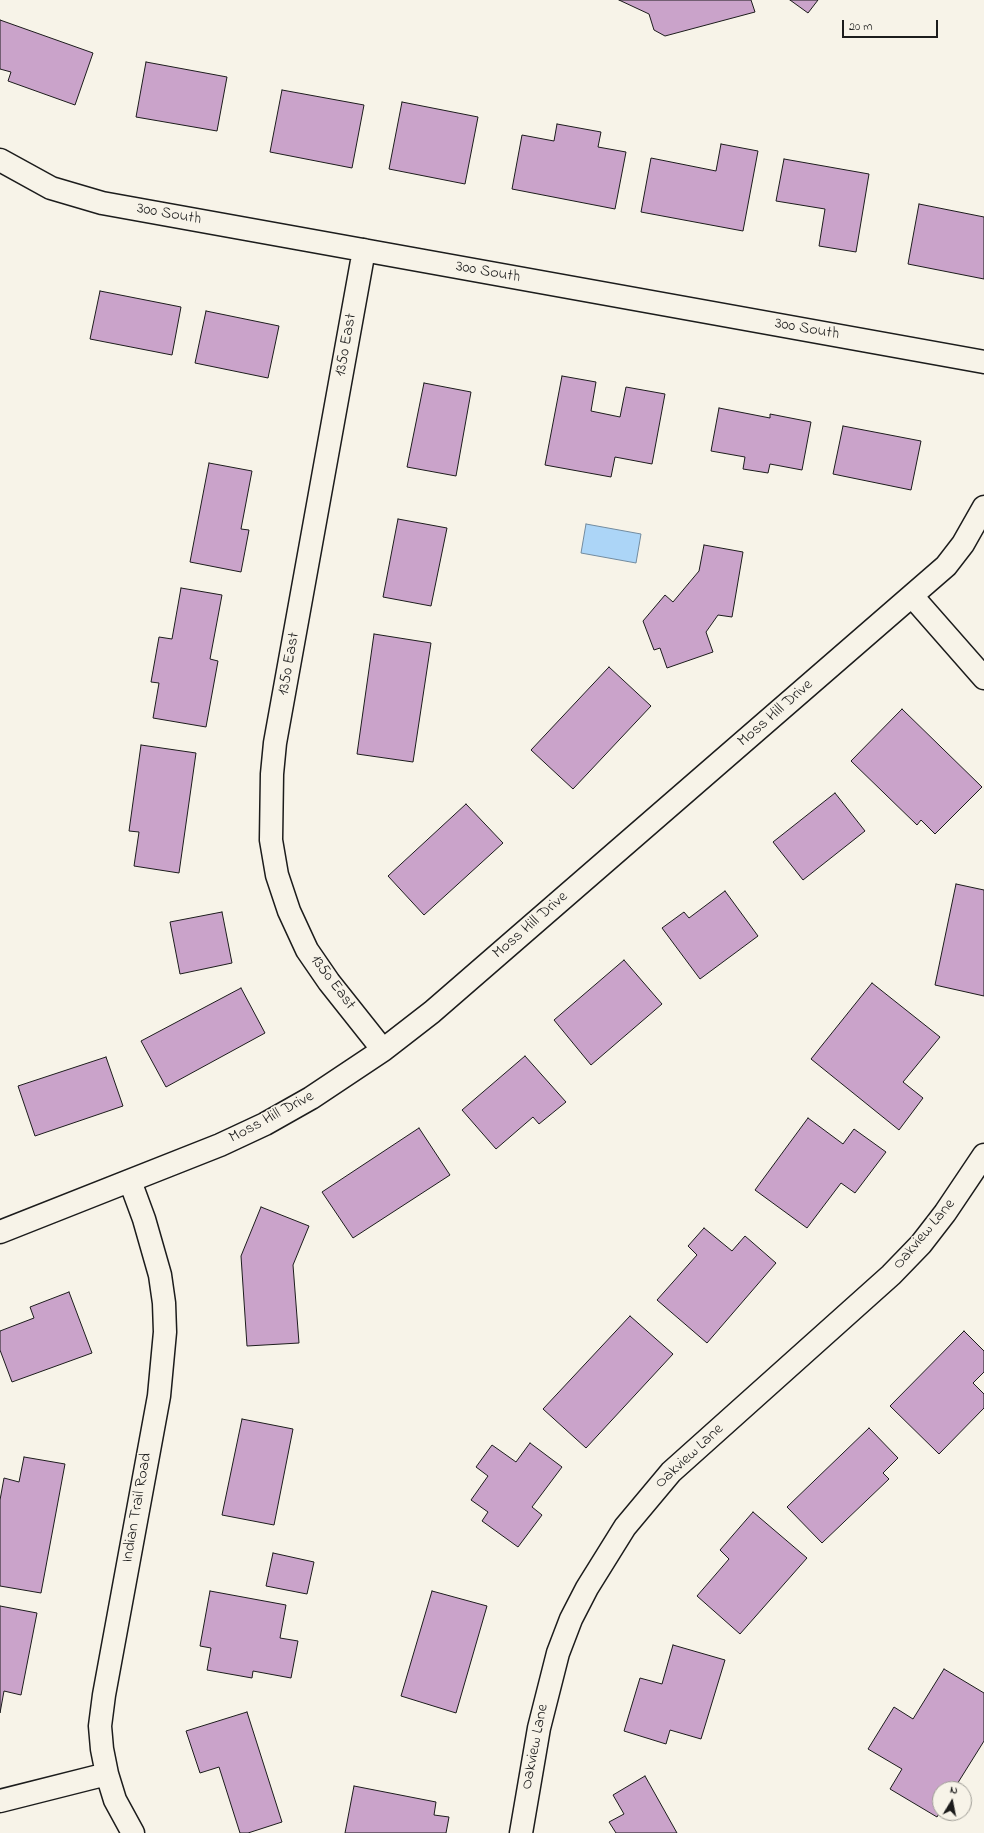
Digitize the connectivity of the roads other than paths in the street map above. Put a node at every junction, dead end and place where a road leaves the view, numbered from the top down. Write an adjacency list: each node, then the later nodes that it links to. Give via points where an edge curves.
1 (0, 160): 2 (street, 300 South, via 51,188 102,203)
2 (364, 250): 3 (street, 300 South); 7 (street, 1350 East, via 275,743 271,840 277,875 289,911 307,950 328,982)
3 (984, 362)
4 (984, 507): 5 (street, Moss Hill Drive, via 963,544 946,566)
5 (912, 596): 6 (street); 7 (street, Moss Hill Drive, via 438,1006)
6 (984, 678)
7 (383, 1050): 9 (street, Moss Hill Drive, via 311,1098 265,1124)
8 (984, 1155): 14 (street, Oakview Lane, via 945,1213 892,1275 671,1472 625,1527 587,1588 558,1653 539,1728)
9 (130, 1181): 10 (street, Moss Hill Drive); 11 (street, Indian Trail Road, via 160,1275 165,1332 159,1396 104,1695 100,1726)
10 (0, 1232)
11 (107, 1774): 12 (street); 13 (street, Indian Trail Road, via 115,1800)
12 (0, 1801)
13 (133, 1833)
14 (521, 1833)

